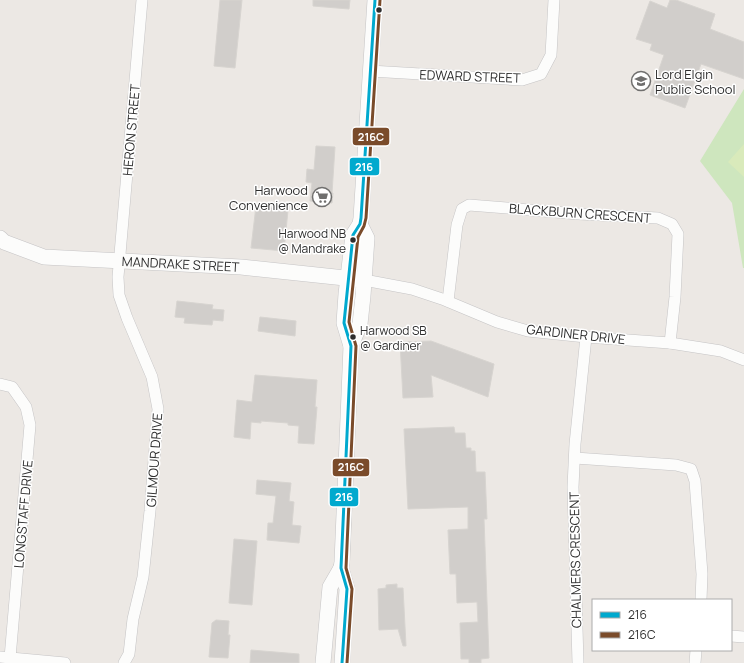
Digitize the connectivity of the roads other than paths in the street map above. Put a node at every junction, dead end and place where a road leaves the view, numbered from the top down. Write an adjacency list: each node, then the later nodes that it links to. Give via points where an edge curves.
1 (142, 0): 7 (street, HERON STREET)
2 (375, 0): 4 (main road)
3 (554, 0): 4 (street, EDWARD STREET, via 551,55 541,74 522,80)
4 (370, 71): 5 (main road)
5 (360, 224): 8 (main road, via 353,235); 9 (main road, via 367,238)
6 (0, 238): 7 (main road, MANDRAKE STREET, via 44,258)
7 (120, 261): 8 (main road, MANDRAKE STREET, via 241,268); 24 (street, GILMOUR DRIVE, via 120,295 152,377 158,409 143,577 133,620 129,654)
8 (348, 278): 9 (main road, MANDRAKE STREET); 13 (main road, via 344,323)
9 (364, 280): 10 (street, GARDINER DRIVE, via 412,289); 13 (main road, via 360,324)
10 (448, 301): 11 (street, GARDINER DRIVE, via 497,322 528,331); 12 (street, BLACKBURN CRESCENT, via 457,225 462,209 469,205 658,218 672,224 678,234)
11 (586, 337): 12 (street, GARDINER DRIVE); 16 (street, CHALMERS CRESCENT)
12 (670, 343): 14 (street, GARDINER DRIVE, via 721,351)
13 (351, 346): 17 (main road)
14 (744, 360)
15 (0, 384): 22 (street, LONGSTAFF DRIVE, via 12,387 26,407 30,425)
16 (575, 458): 18 (street, via 676,465 691,469 695,481 702,574); 27 (street, CHALMERS CRESCENT)
17 (341, 568): 25 (main road, via 330,587); 26 (main road, via 347,590)
18 (701, 599)
19 (732, 636): 20 (street)
20 (744, 637)
21 (696, 651): 28 (street)
22 (5, 657): 23 (street)
23 (65, 663)
24 (124, 663)
25 (323, 663)
26 (342, 663)
27 (578, 663)
28 (695, 663)

